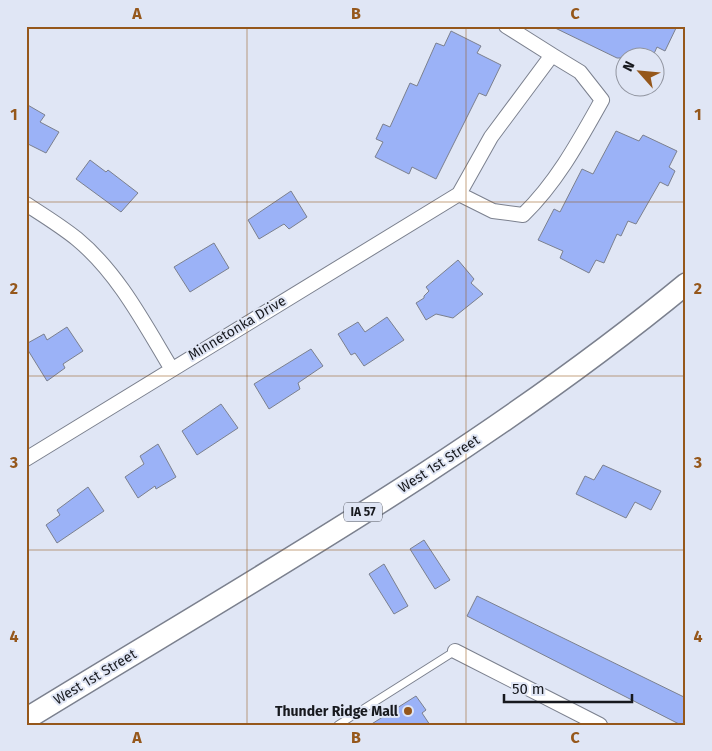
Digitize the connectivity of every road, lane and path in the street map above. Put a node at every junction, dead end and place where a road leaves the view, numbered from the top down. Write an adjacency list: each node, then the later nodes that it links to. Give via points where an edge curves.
1 (506, 26): 2 (street)
2 (552, 55): 3 (street, via 491,138); 3 (street, via 580,72 602,100 571,154 542,196 523,215 493,212)
3 (454, 197): 6 (street, Minnetonka Drive)
4 (26, 204): 6 (street, via 77,239 102,265 140,315)
5 (686, 284): 9 (main road, West 1st Street / IA 57, via 570,373 431,471)
6 (171, 368): 7 (street, Minnetonka Drive)
7 (26, 458)
8 (455, 651): 10 (lane); 11 (street)
9 (26, 719)
10 (338, 725)
11 (600, 725)

